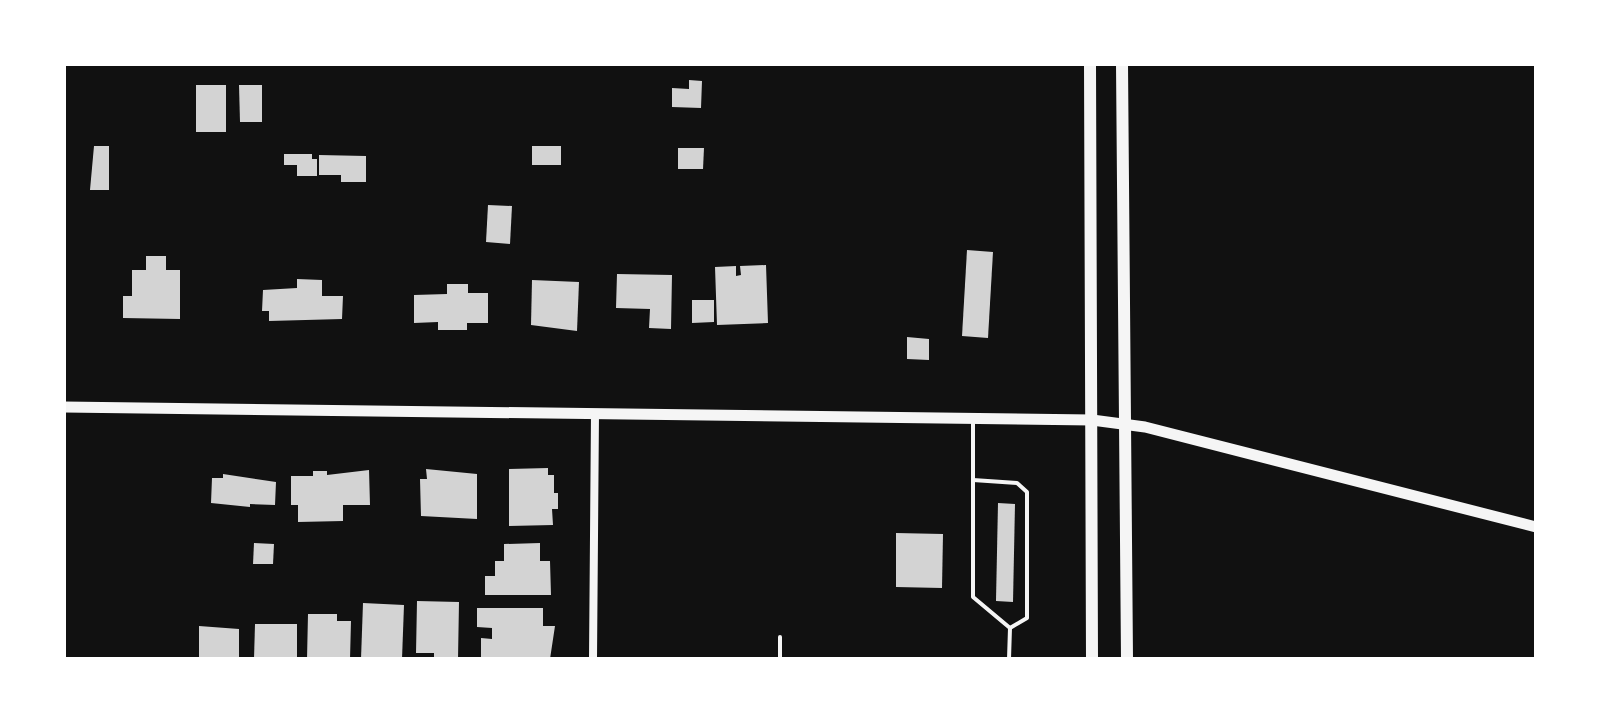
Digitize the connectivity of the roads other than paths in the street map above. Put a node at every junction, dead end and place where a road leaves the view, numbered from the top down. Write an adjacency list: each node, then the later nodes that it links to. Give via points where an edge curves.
1 (1090, 64): 6 (main road)
2 (1122, 64): 7 (main road)
3 (64, 407): 4 (street)
4 (595, 413): 5 (street); 12 (street)
5 (973, 418): 6 (street); 8 (lane)
6 (1092, 420): 7 (street); 15 (main road)
7 (1123, 423): 9 (street); 16 (main road)
8 (973, 480): 10 (lane, via 973,597); 10 (lane, via 1017,483 1027,492 1027,618)
9 (1536, 527)
10 (1010, 628): 14 (lane)
11 (780, 637): 13 (lane)
12 (593, 659)
13 (780, 659)
14 (1009, 659)
15 (1092, 659)
16 (1127, 659)

